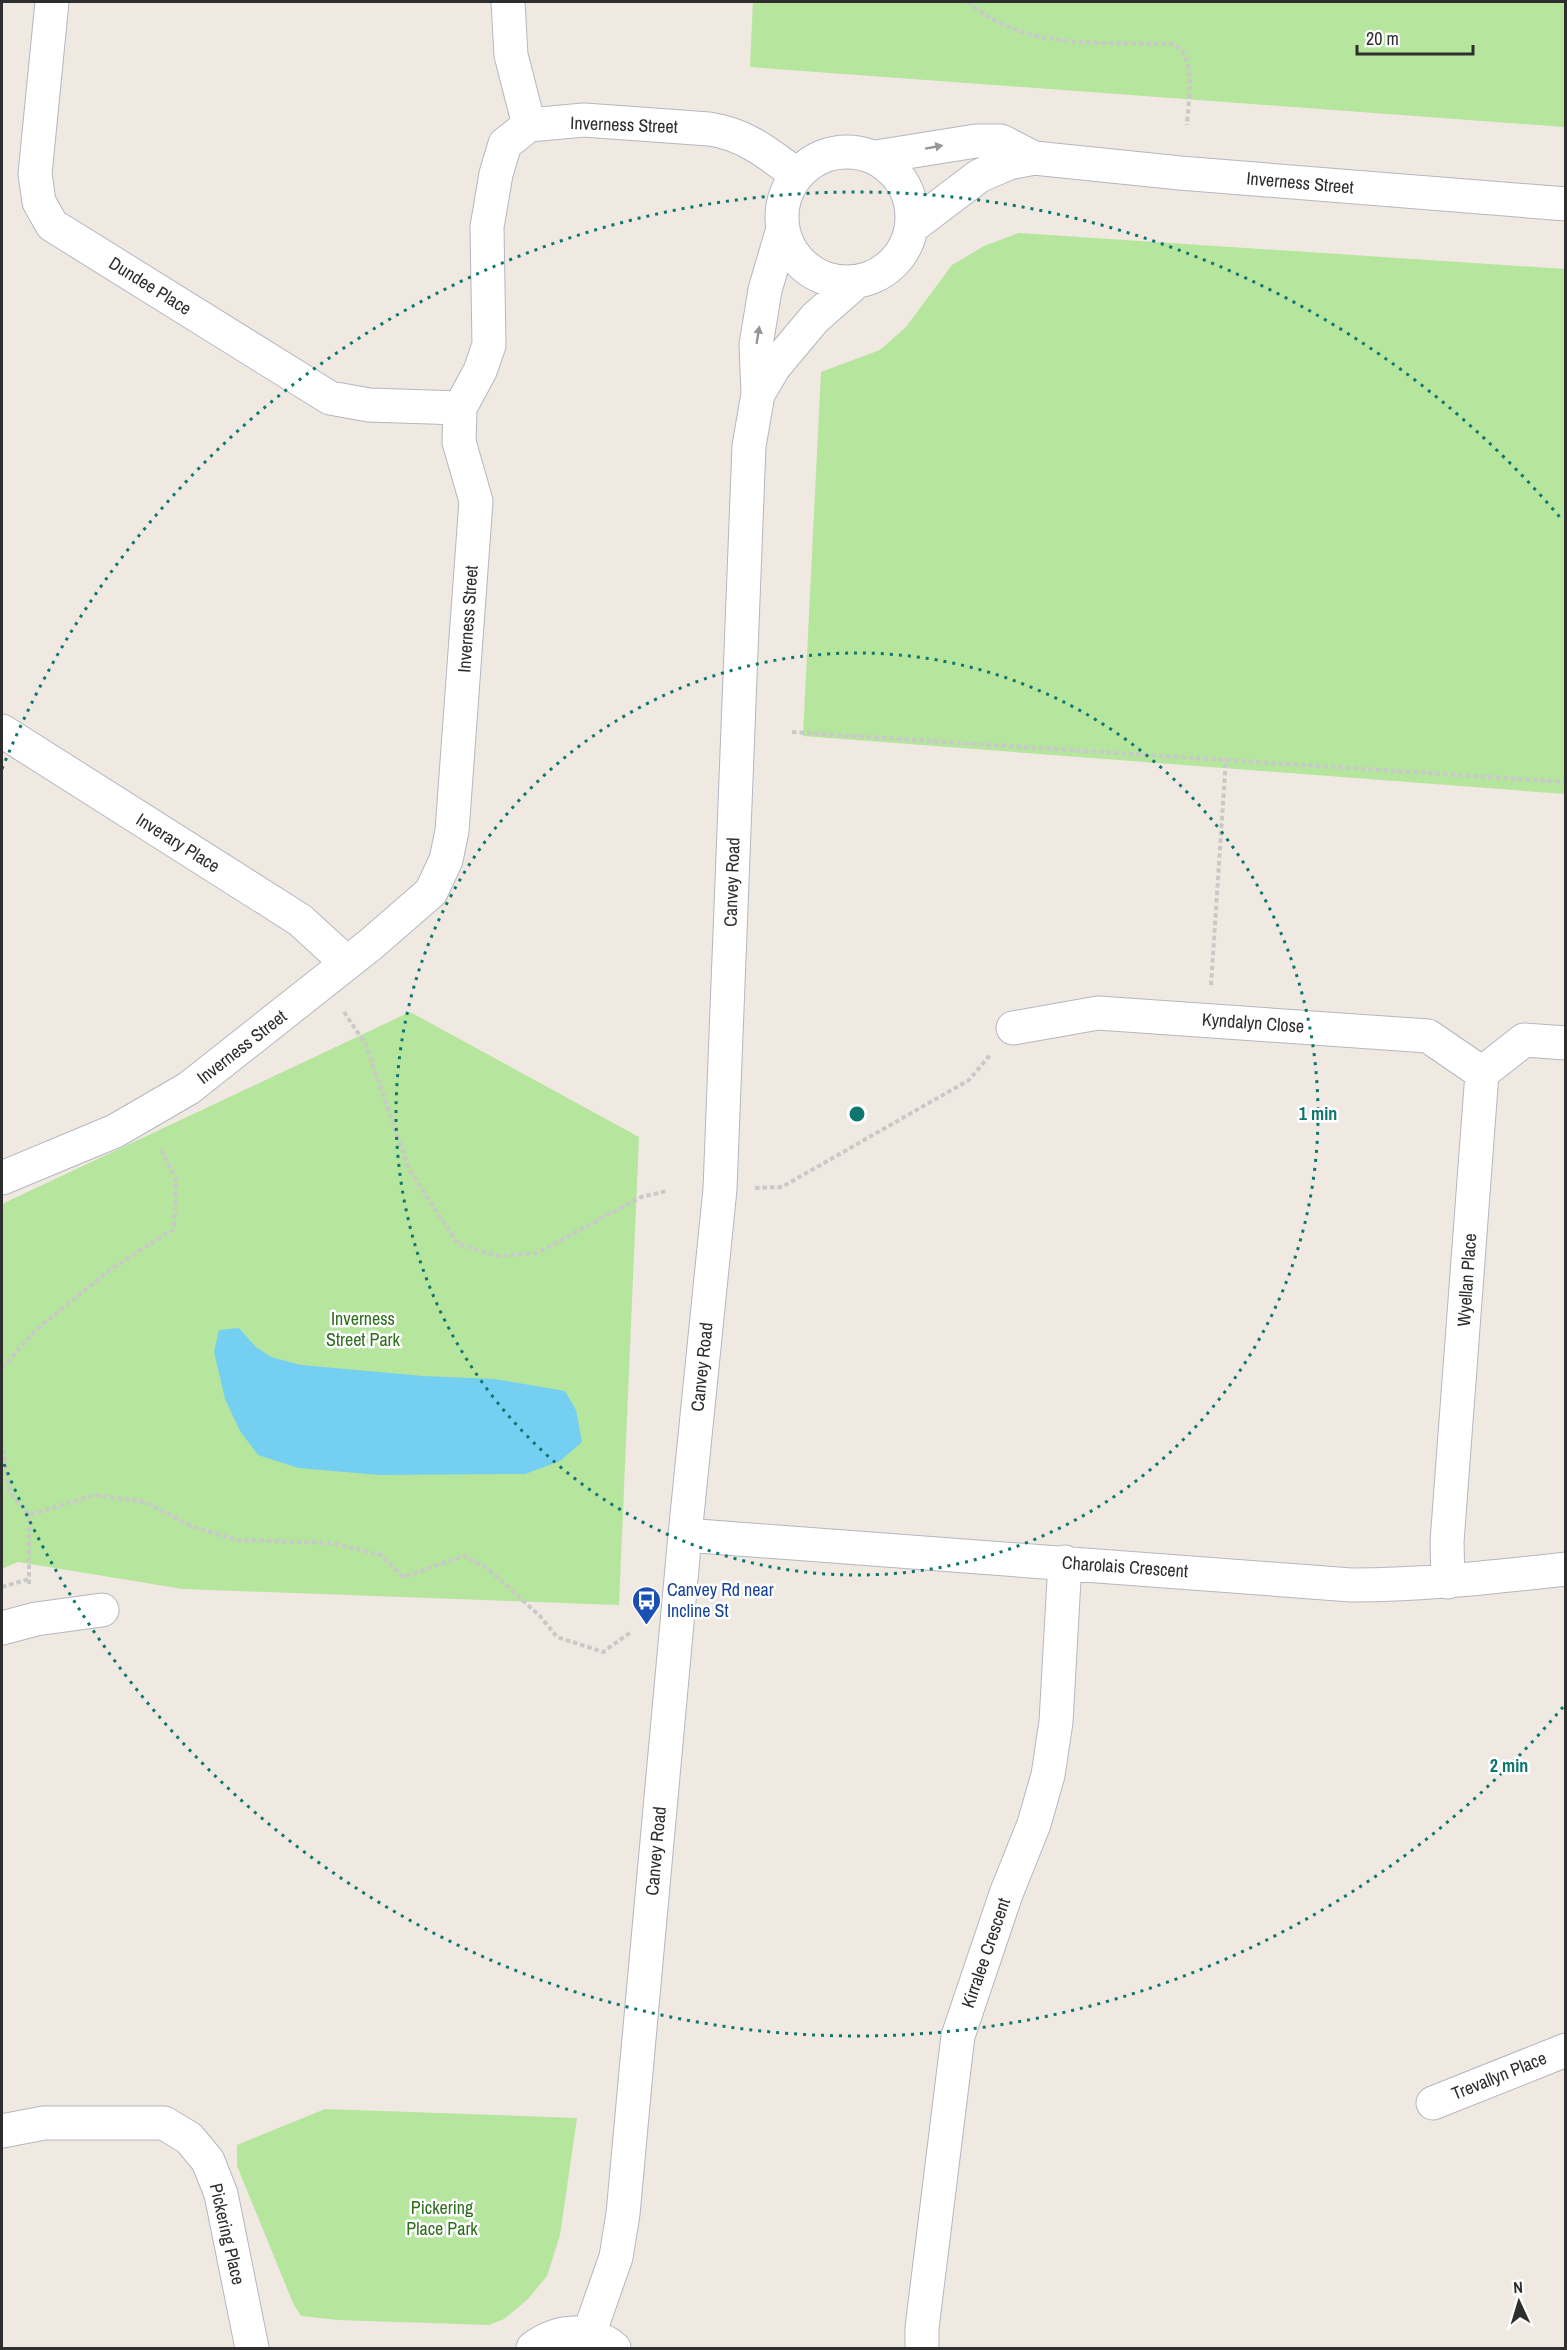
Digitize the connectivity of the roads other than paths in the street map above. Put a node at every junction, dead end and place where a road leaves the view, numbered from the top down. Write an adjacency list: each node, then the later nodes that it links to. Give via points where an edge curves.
1 (52, 2): 12 (street, Dundee Place, via 35,174 39,202 52,225 330,399 369,405)
2 (508, 2): 3 (street, via 511,55)
3 (529, 125): 6 (street, Inverness Street, via 584,120 718,130 747,140); 12 (street, Inverness Street, via 505,144 496,174 487,227 489,345)
4 (876, 157): 5 (street, Inverness Street, one-way to 5, via 976,141 1001,141); 6 (street, via 852,151 830,153); 8 (street, via 895,171 909,192)
5 (1035, 158): 7 (street, Inverness Street); 8 (street, Inverness Street, via 1008,163 979,176)
6 (797, 175): 9 (street, via 787,187 782,209)
7 (1566, 204)
8 (913, 226): 10 (street, via 905,248 891,266)
9 (783, 232): 10 (street, via 792,253 808,270 829,280); 11 (street, one-way to 9, via 756,345 765,290)
10 (856, 282): 11 (street, via 815,318)
11 (758, 393): 19 (street, Canvey Road, via 749,446 720,1189)
12 (460, 408): 14 (street, Inverness Street, via 459,442 476,501 454,801 446,860 431,892)
13 (2, 731): 14 (street, Inverary Place, via 300,920)
14 (336, 972): 18 (street, Inverness Street, via 189,1088 115,1131)
15 (1013, 1028): 17 (street, Kyndalyn Close, via 1098,1013 1428,1036)
16 (1566, 1043): 17 (street, via 1524,1040)
17 (1482, 1073): 22 (street, Wyellan Place, via 1447,1542)
18 (2, 1178)
19 (685, 1535): 20 (street, Charolais Crescent); 28 (street, Canvey Road, via 623,2214)
20 (1065, 1562): 22 (street, Charolais Crescent, via 1351,1585); 31 (street, Kirralee Crescent, via 1056,1722 1048,1775 958,2036)
21 (1566, 1569): 22 (street, Charolais Crescent)
22 (1448, 1582)
23 (102, 1610): 24 (street)
24 (15, 1624)
25 (1566, 2050): 26 (street, Trevallyn Place)
26 (1433, 2103)
27 (2, 2131): 29 (street, Pickering Place, via 44,2123 164,2123 189,2138 208,2162 221,2194)
28 (602, 2341): 30 (street, via 574,2332 560,2334)
29 (252, 2349)
30 (533, 2349)
31 (922, 2349)

